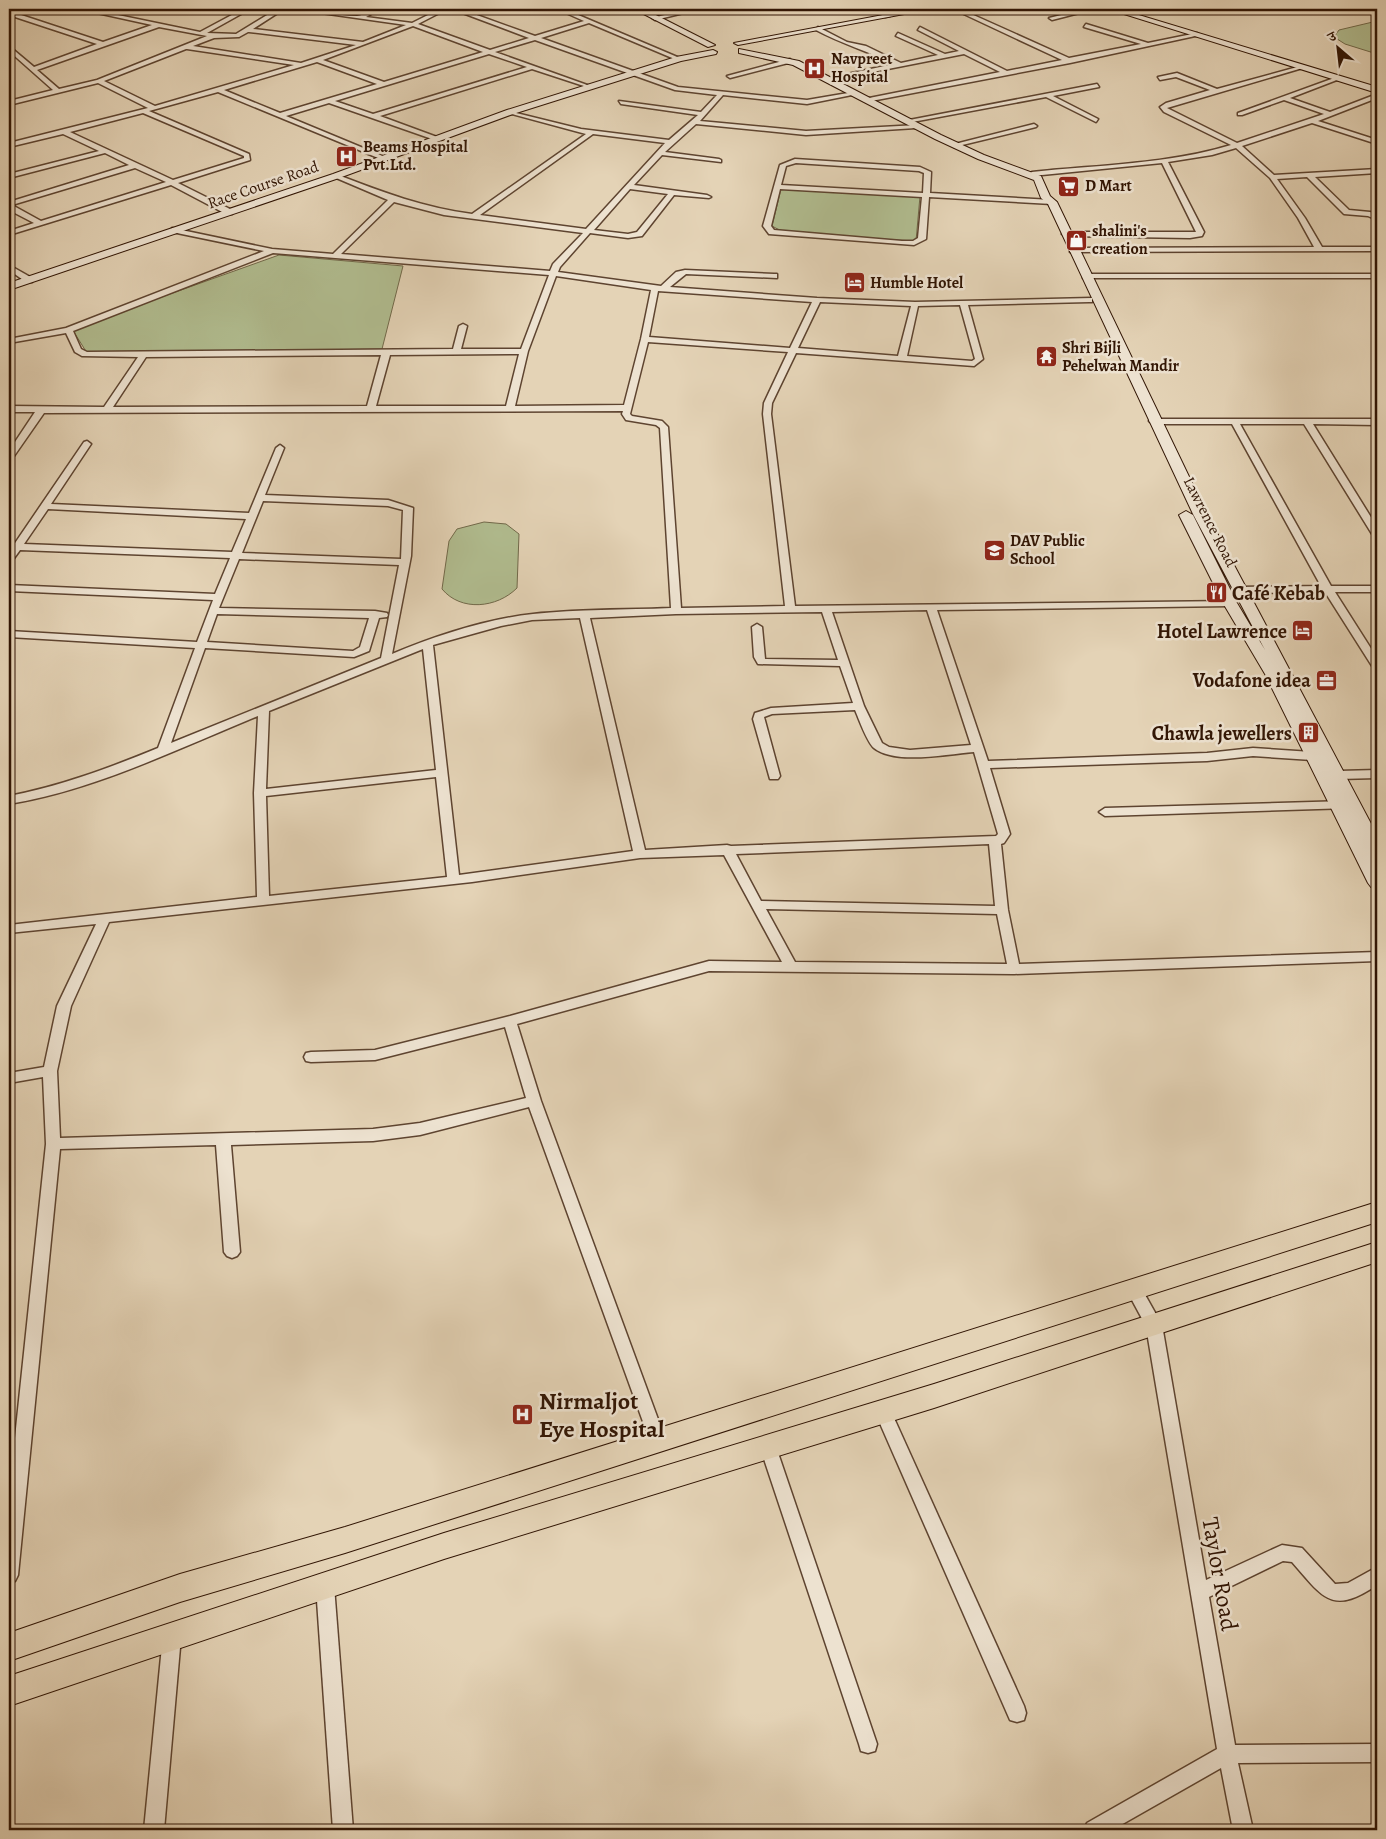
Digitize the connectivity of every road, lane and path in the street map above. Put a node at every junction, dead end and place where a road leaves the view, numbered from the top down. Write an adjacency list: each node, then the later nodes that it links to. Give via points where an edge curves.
1 (15, 9): 18 (street)
2 (82, 9): 24 (street)
3 (247, 9): 30 (street)
4 (280, 9): 22 (street); 28 (street)
5 (296, 9): 22 (street)
6 (377, 9): 22 (street)
7 (444, 9): 25 (street)
8 (455, 9): 34 (street)
9 (560, 9): 23 (street)
10 (638, 9): 20 (street)
11 (697, 9): 20 (street)
12 (873, 9): 19 (street)
13 (927, 9): 19 (street)
14 (956, 9): 49 (street)
15 (1092, 9): 21 (street)
16 (1112, 9): 32 (street)
17 (1125, 9): 64 (street)
18 (9, 12): 36 (street)
19 (887, 16): 27 (street)
20 (655, 18): 41 (street)
21 (1052, 18)
22 (359, 19): 25 (street)
23 (590, 21): 34 (street); 46 (street)
24 (159, 25): 30 (street); 36 (street)
25 (411, 26): 35 (street); 42 (street)
26 (1086, 26): 37 (street)
27 (818, 29): 38 (street); 51 (street)
28 (249, 30): 33 (street, via 234,37); 35 (street)
29 (920, 30): 43 (street)
30 (202, 34): 33 (street)
31 (898, 35): 45 (street)
32 (1197, 35): 37 (street); 53 (street)
33 (213, 36): 39 (street)
34 (535, 38): 42 (street); 56 (street)
35 (366, 44): 47 (street)
36 (105, 45): 54 (street)
37 (1148, 45): 49 (street)
38 (733, 46): 41 (street); 48 (street)
39 (187, 47): 50 (street); 61 (street)
40 (9, 48): 54 (street)
41 (711, 48): 44 (street); 46 (street, Race Course Road)
42 (489, 51): 52 (street); 62 (street)
43 (964, 52): 45 (street); 55 (street)
44 (723, 54)
45 (944, 56): 51 (street)
46 (679, 59): 56 (street, Race Course Road)
47 (318, 60): 50 (street); 62 (street)
48 (790, 61): 57 (street); 60 (street)
49 (1070, 61): 55 (street)
50 (302, 64): 66 (street)
51 (900, 65): 60 (street)
52 (533, 67): 65 (street); 86 (street)
53 (1303, 67): 59 (street); 68 (street)
54 (33, 69): 69 (street)
55 (1007, 73): 75 (street)
56 (632, 74): 65 (street, Race Course Road); 70 (street, via 671,88)
57 (730, 76)
58 (1160, 78): 68 (street, via 1177,75)
59 (1339, 78): 67 (street); 74 (street)
60 (826, 79): 71 (street)
61 (99, 82): 69 (street); 79 (street)
62 (384, 84): 76 (street)
63 (1097, 86): 72 (street)
64 (1377, 86)
65 (588, 87): 81 (street, Race Course Road)
66 (218, 90): 79 (street); 85 (street)
67 (1377, 90)
68 (1217, 91): 100 (street, via 1163,107)
69 (59, 92): 78 (street)
70 (721, 94): 71 (street, via 813,102); 82 (street)
71 (854, 94): 75 (street)
72 (1046, 95): 87 (street); 90 (street)
73 (1377, 96): 84 (street)
74 (1283, 98): 83 (street); 84 (street)
75 (866, 100): 90 (street)
76 (330, 101): 85 (street); 86 (street)
77 (621, 102): 82 (street)
78 (9, 103)
79 (154, 108): 80 (street)
80 (143, 111): 93 (street); 115 (street, via 248,157)
81 (510, 112): 94 (street); 95 (street, Race Course Road)
82 (702, 114): 89 (street)
83 (1240, 114)
84 (1330, 114): 88 (street)
85 (278, 116): 103 (street)
86 (374, 116): 95 (street)
87 (1096, 120)
88 (1312, 121): 97 (street); 100 (street)
89 (695, 122): 91 (street, via 806,133); 96 (street)
90 (907, 122): 91 (street)
91 (916, 126): 98 (street)
92 (1034, 126): 98 (street)
93 (66, 132): 99 (street); 101 (street)
94 (591, 133): 96 (street); 125 (street)
95 (435, 138): 103 (street, Race Course Road)
96 (670, 142): 102 (street)
97 (1377, 142)
98 (954, 144): 109 (street)
99 (9, 145)
100 (1237, 145): 105 (street); 113 (street)
101 (106, 151): 106 (street); 111 (street)
102 (661, 153): 104 (street); 116 (street)
103 (383, 158): 112 (street, Race Course Road)
104 (719, 161)
105 (1164, 161): 109 (street); 131 (street, via 1199,234)
106 (136, 165): 115 (street); 123 (street)
107 (1377, 171): 108 (street)
108 (1367, 172): 110 (street); 114 (street)
109 (1032, 174): 122 (street, Lawrence Road, via 1039,179)
110 (1309, 175): 113 (street); 126 (street, via 1347,212 1370,214)
111 (9, 176)
112 (336, 176): 121 (street); 124 (street, Race Course Road)
113 (1272, 177): 134 (street)
114 (1377, 180)
115 (173, 183): 124 (street); 127 (street)
116 (630, 187): 118 (street); 129 (street)
117 (777, 187): 119 (street); 119 (street, via 784,165 795,161 925,170 929,173); 119 (street, via 767,226 772,232 902,243 922,239)
118 (673, 192): 120 (street); 129 (street, via 636,236)
119 (925, 195): 122 (street)
120 (707, 197)
121 (393, 199): 125 (street); 136 (street)
122 (1046, 200): 131 (street, Lawrence Road); 146 (street, Lawrence Road)
123 (9, 206): 127 (street)
124 (229, 212): 128 (street, Race Course Road)
125 (472, 217): 129 (street)
126 (1377, 218)
127 (40, 223): 130 (street)
128 (175, 230): 135 (street); 142 (street, Race Course Road)
129 (586, 231): 138 (street, via 562,256)
130 (9, 233)
131 (1066, 234): 133 (street, Lawrence Road)
132 (1377, 249): 134 (street)
133 (1073, 250): 134 (street); 140 (street, Lawrence Road)
134 (1320, 250)
135 (272, 251): 136 (street); 150 (street)
136 (336, 255): 138 (street)
137 (9, 268): 142 (street)
138 (552, 273): 144 (street); 154 (street)
139 (774, 276): 144 (street, via 685,272)
140 (1086, 276): 141 (street); 165 (street, Lawrence Road)
141 (1377, 276)
142 (29, 280): 143 (street, Race Course Road)
143 (9, 286)
144 (659, 288): 145 (street); 151 (street)
145 (817, 300): 148 (street); 153 (street)
146 (1089, 300): 147 (street); 174 (street, Lawrence Road)
147 (963, 303): 148 (street); 158 (street, via 975,342 977,362 967,364)
148 (914, 304): 158 (street)
149 (462, 326): 155 (street)
150 (69, 330): 152 (street); 157 (street, via 82,353)
151 (645, 339): 153 (street); 161 (street)
152 (9, 341)
153 (791, 350): 158 (street); 188 (street, via 768,403 767,414)
154 (524, 351): 155 (street); 163 (street)
155 (456, 352): 156 (street)
156 (386, 353): 157 (street); 160 (street)
157 (144, 355): 162 (street)
158 (902, 358)
159 (9, 408): 164 (street)
160 (371, 408): 162 (street); 163 (street)
161 (628, 408): 163 (street); 191 (street, via 628,417 659,423 664,427)
162 (107, 409): 164 (street)
163 (510, 409)
164 (41, 410): 171 (street)
165 (1153, 420): 166 (street); 174 (street, Lawrence Road)
166 (1235, 422): 168 (street); 184 (street)
167 (1377, 422): 168 (street)
168 (1308, 423): 176 (street)
169 (87, 444): 173 (street)
170 (280, 448): 172 (street)
171 (9, 457)
172 (259, 498): 175 (street); 180 (street, via 405,506 409,512)
173 (44, 506): 175 (street); 177 (street)
174 (1193, 514): 183 (street, Lawrence Road); 186 (street, Lawrence Road)
175 (252, 516): 178 (street)
176 (1377, 534)
177 (17, 547): 178 (street); 179 (street)
178 (235, 556): 180 (street); 185 (street)
179 (9, 559)
180 (405, 562): 193 (street)
181 (9, 588): 185 (street)
182 (1377, 589): 184 (street)
183 (1240, 590): 184 (street); 210 (street, Lawrence Road)
184 (1329, 590): 201 (street)
185 (219, 597): 190 (street)
186 (1230, 602): 187 (street); 206 (street, Lawrence Road, via 1272,674)
187 (931, 608): 189 (street); 204 (street)
188 (790, 609): 189 (street); 191 (street)
189 (826, 609): 200 (street)
190 (214, 611): 192 (street); 198 (street)
191 (676, 611): 194 (street)
192 (375, 614): 193 (street); 198 (street, via 365,649 354,654)
193 (395, 615): 199 (street)
194 (584, 615): 197 (street, via 532,617); 220 (street)
195 (756, 627): 200 (street, via 762,662)
196 (9, 634): 198 (street)
197 (428, 643): 199 (street); 208 (street)
198 (203, 644): 205 (street)
199 (386, 660): 203 (street)
200 (844, 664): 202 (street)
201 (1377, 666)
202 (859, 706): 204 (street, via 882,750 896,754); 211 (street, via 771,711 759,715)
203 (264, 709): 205 (street); 212 (street)
204 (978, 748): 207 (street)
205 (163, 750): 213 (street, via 63,788)
206 (1312, 756): 207 (street, via 1253,752 1207,757); 214 (street, Lawrence Road)
207 (983, 765): 217 (street, via 1004,834 1003,839)
208 (440, 774): 212 (street); 221 (street)
209 (1377, 774): 210 (street)
210 (1339, 775): 215 (street, Lawrence Road)
211 (774, 776)
212 (260, 792): 223 (street)
213 (9, 800)
214 (1336, 805): 215 (street); 216 (street); 222 (street, Lawrence Road)
215 (1353, 805): 219 (street, Lawrence Road)
216 (1104, 812)
217 (995, 841): 218 (street); 225 (street)
218 (727, 849): 220 (street); 224 (street)
219 (1377, 851)
220 (640, 854): 221 (street)
221 (453, 880): 223 (street)
222 (1377, 883)
223 (263, 901): 226 (street)
224 (758, 905): 225 (street); 229 (street)
225 (1002, 910): 230 (street)
226 (104, 919): 227 (street); 233 (street, via 64,1006)
227 (9, 929)
228 (1377, 957): 230 (street)
229 (791, 968): 230 (street); 231 (street, via 701,967)
230 (1014, 969)
231 (510, 1021): 232 (street, via 375,1055); 235 (street)
232 (311, 1057)
233 (50, 1071): 234 (street); 237 (street)
234 (9, 1078)
235 (534, 1101): 236 (street, via 420,1128 372,1135); 244 (street)
236 (223, 1138): 237 (street); 239 (street)
237 (53, 1144): 246 (street)
238 (1377, 1212): 241 (main road)
239 (232, 1252)
240 (1377, 1252): 242 (main road)
241 (1134, 1289): 242 (street, Taylor Road); 244 (main road)
242 (1154, 1325): 243 (main road); 249 (street, Taylor Road)
243 (883, 1412): 245 (main road); 253 (street)
244 (658, 1441): 251 (main road, via 345,1540 180,1588)
245 (768, 1447): 248 (main road); 254 (street)
246 (9, 1575)
247 (1377, 1575): 249 (street, via 1348,1592 1335,1593 1302,1559 1290,1552)
248 (325, 1586): 250 (main road); 258 (street)
249 (1199, 1593): 256 (street, Taylor Road)
250 (172, 1636): 252 (main road); 257 (street)
251 (9, 1647)
252 (9, 1691)
253 (1017, 1713)
254 (868, 1744)
255 (1377, 1753): 256 (street)
256 (1227, 1754): 259 (street); 260 (street, Taylor Road)
257 (154, 1830)
258 (343, 1830)
259 (1094, 1830)
260 (1243, 1830)

